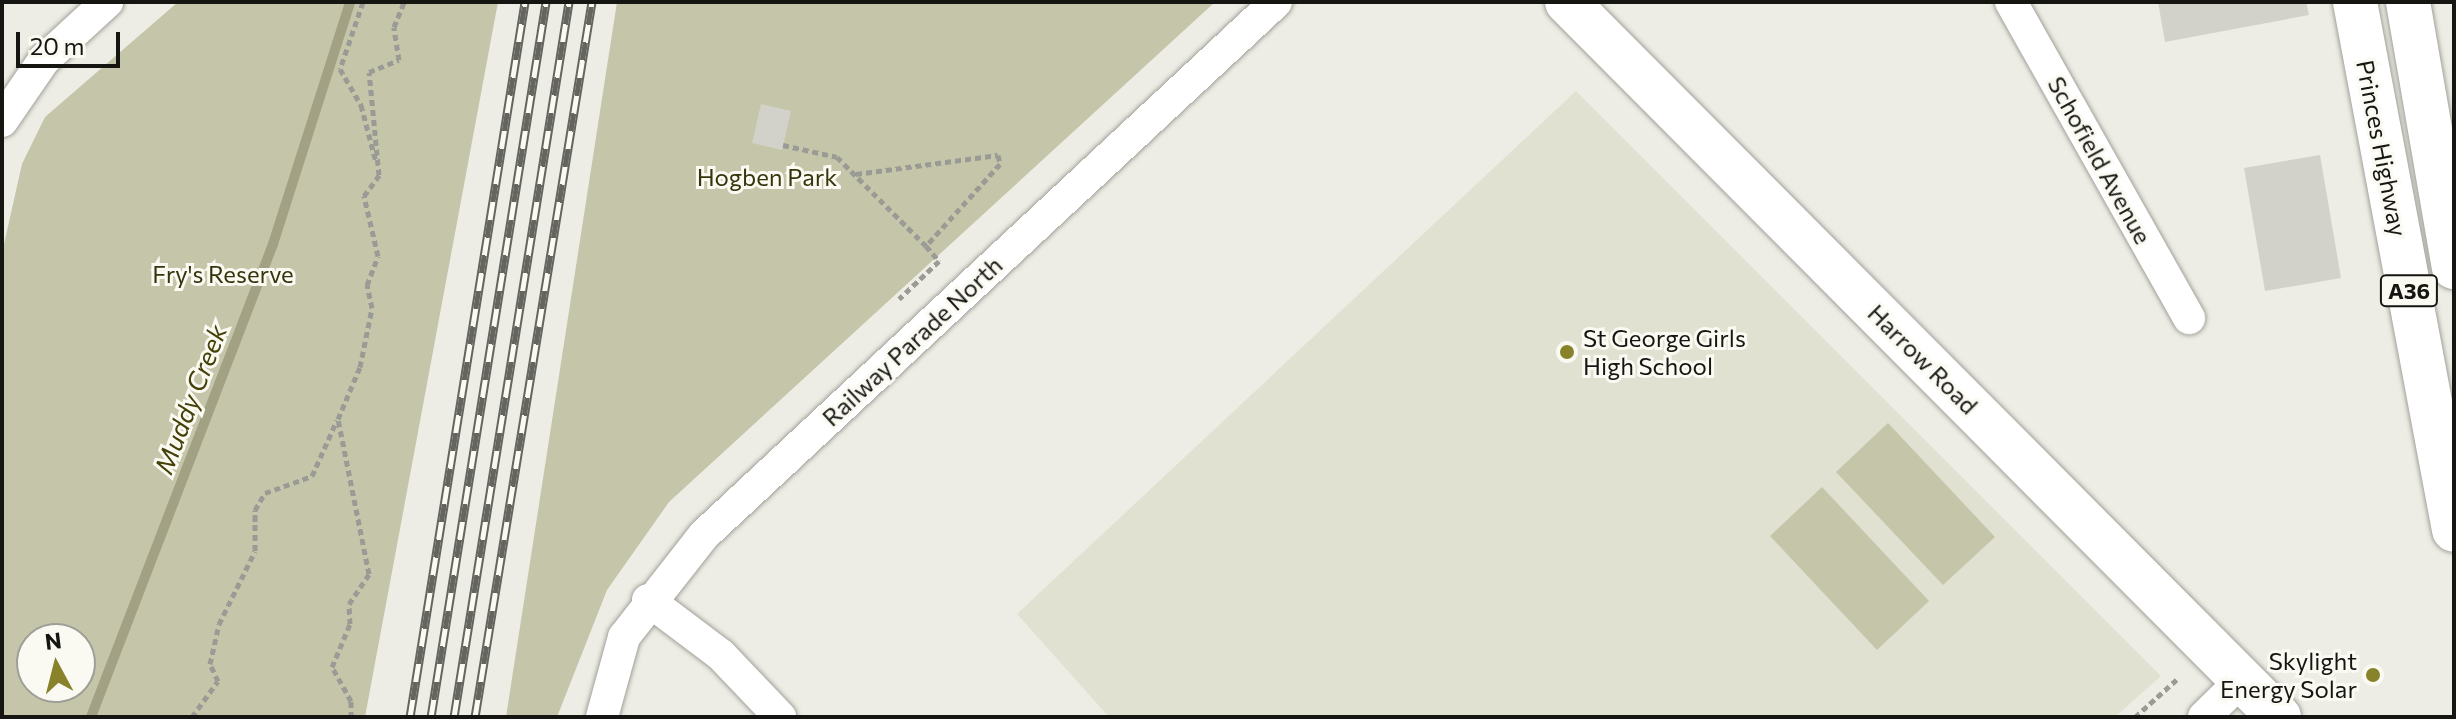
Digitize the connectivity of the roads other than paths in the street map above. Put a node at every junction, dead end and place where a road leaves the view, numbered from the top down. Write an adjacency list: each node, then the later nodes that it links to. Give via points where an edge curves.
1 (107, 2): 7 (street, via 44,60)
2 (1276, 2): 11 (street, Railway Parade North, via 704,535)
3 (1567, 2): 12 (main road, Harrow Road)
4 (2011, 2): 9 (street, Schofield Avenue)
5 (2355, 2): 10 (main road, Princes Highway / A36)
6 (2408, 2): 8 (main road, Princes Highway / A36)
7 (2, 121)
8 (2454, 267)
9 (2189, 318)
10 (2454, 530)
11 (648, 600): 13 (street, Railway Parade North, via 624,637); 14 (street, via 721,655)
12 (2243, 679): 15 (street); 16 (main road, Harrow Road)
13 (602, 717)
14 (780, 717)
15 (2204, 717)
16 (2279, 717)

